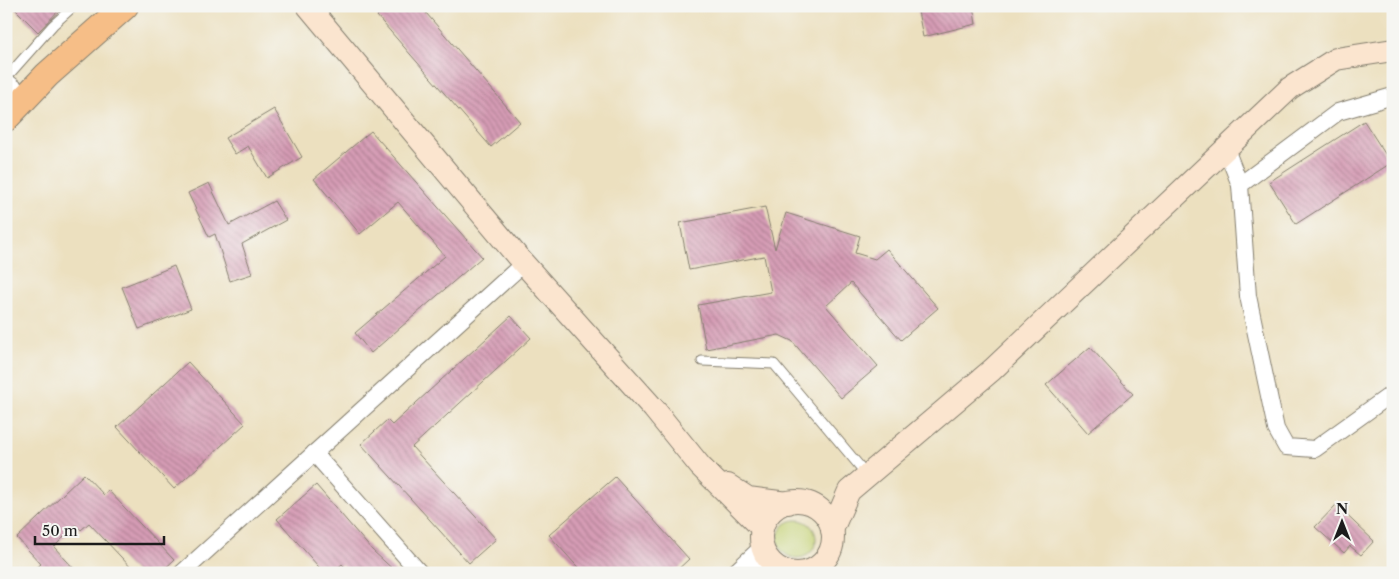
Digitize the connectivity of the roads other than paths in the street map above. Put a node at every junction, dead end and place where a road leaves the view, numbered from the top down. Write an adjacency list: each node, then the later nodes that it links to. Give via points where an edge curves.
1 (74, 6): 5 (lane, via 53,24)
2 (125, 6): 5 (main road, via 47,75)
3 (308, 6): 10 (main road)
4 (1393, 50): 8 (main road, via 1336,60 1290,88)
5 (13, 85): 7 (main road)
6 (1393, 96): 9 (street, via 1338,112)
7 (6, 118)
8 (1226, 149): 9 (street); 15 (main road, via 992,370)
9 (1240, 185): 12 (street, via 1248,296 1276,430 1286,447 1315,449)
10 (524, 263): 13 (street); 14 (main road, via 654,409)
11 (702, 361): 15 (lane, via 774,364)
12 (1393, 393)
13 (314, 453): 20 (street); 21 (street)
14 (700, 466): 17 (main road, via 748,498); 19 (main road)
15 (868, 475): 16 (main road)
16 (849, 491): 17 (main road); 18 (main road)
17 (795, 502): 18 (main road, via 813,506 828,520); 19 (main road, via 774,510 764,521)
18 (830, 552): 19 (main road, via 814,569 803,573)
19 (774, 562): 22 (street)
20 (182, 573)
21 (420, 573)
22 (734, 573)

